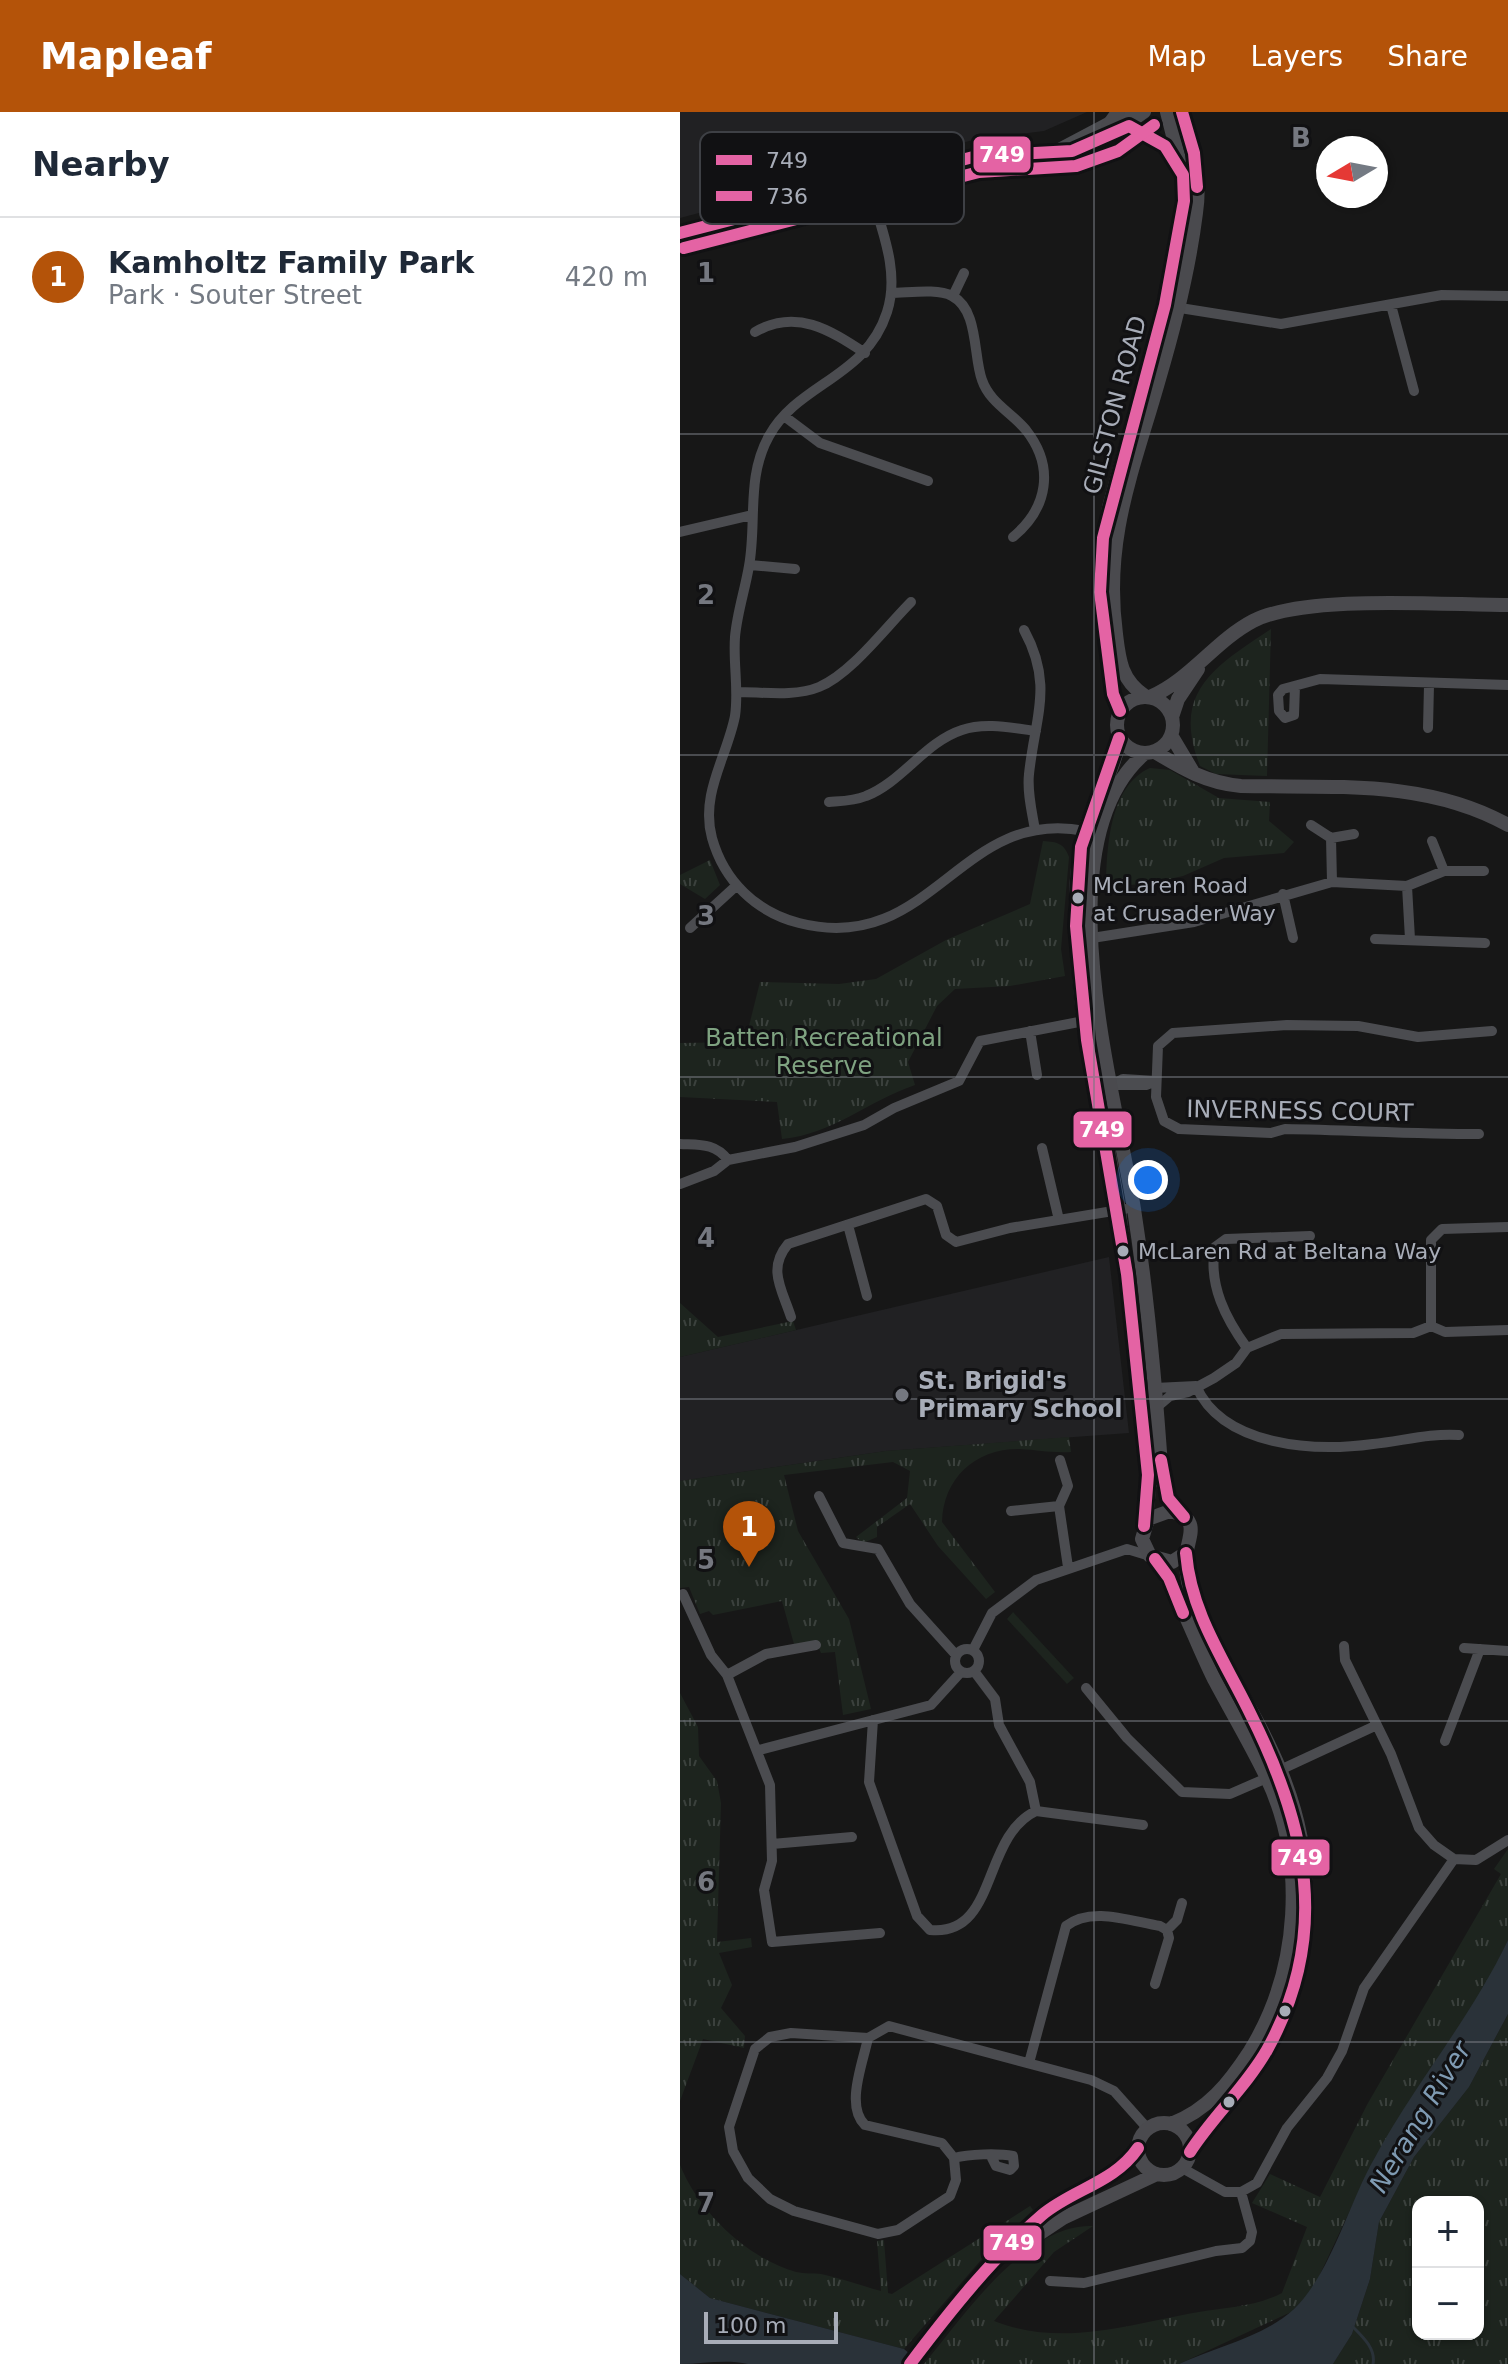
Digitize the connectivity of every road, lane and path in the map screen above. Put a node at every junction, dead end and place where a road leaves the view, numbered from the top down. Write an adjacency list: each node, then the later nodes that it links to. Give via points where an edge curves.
1 (1118, 112): 6 (main road)
2 (1145, 112): 5 (street)
3 (1167, 112): 9 (main road, GILSTON ROAD)
4 (1182, 112): 18 (main road, GILSTON ROAD, via 1194,153 1197,212)
5 (1129, 119): 6 (street); 7 (street, via 1091,145); 9 (main road, via 1165,146)
6 (1108, 126): 7 (street)
7 (1057, 150): 8 (street)
8 (964, 159)
9 (1183, 175): 18 (main road, GILSTON ROAD)
10 (713, 224): 12 (street)
11 (880, 224): 14 (street)
12 (680, 233)
13 (964, 273): 15 (street)
14 (891, 293): 15 (street); 20 (street, via 881,328)
15 (953, 296): 26 (street, via 970,322 982,381 1041,454 1043,493 1031,522)
16 (1508, 296): 17 (street, via 1442,295)
17 (1391, 305): 18 (street, via 1281,324); 21 (street)
18 (1172, 307): 37 (main road, GILSTON ROAD, via 1112,557 1121,669 1128,683); 38 (main road, GILSTON ROAD, via 1103,538 1100,592 1113,694)
19 (755, 332): 20 (street, via 783,321 805,321)
20 (865, 353): 22 (street)
21 (1414, 391)
22 (784, 416): 23 (street, via 820,443); 24 (street, via 757,464)
23 (928, 481)
24 (752, 515): 25 (street); 27 (street)
25 (680, 532)
26 (1013, 537)
27 (750, 565): 28 (street); 36 (street, via 734,641)
28 (795, 569)
29 (911, 602): 36 (street, via 837,677 817,688)
30 (1508, 605): 32 (main road, via 1290,609 1252,622)
31 (1024, 630): 41 (street, via 1041,670)
32 (1207, 655): 37 (main road, via 1172,685); 39 (main road)
33 (1429, 685): 34 (street); 35 (street, via 1320,679); 40 (street)
34 (1508, 685)
35 (1295, 686)
36 (737, 692): 57 (street, via 730,737 709,805 712,837)
37 (1147, 696): 38 (main road, via 1130,700); 39 (main road, via 1164,704)
38 (1120, 711): 43 (main road)
39 (1172, 717): 42 (main road)
40 (1428, 728)
41 (1036, 731): 46 (street, via 964,729 878,791); 49 (street, via 1028,778)
42 (1171, 735): 44 (main road); 45 (main road)
43 (1119, 738): 44 (main road, via 1130,749); 50 (main road, via 1115,764)
44 (1150, 753): 45 (main road); 61 (main road, via 1121,777 1102,816 1092,874)
45 (1195, 774): 48 (main road, via 1241,786 1413,791 1465,804)
46 (829, 802)
47 (1311, 825): 52 (street)
48 (1508, 825)
49 (1035, 830): 50 (street); 57 (street, via 993,843 907,910 868,923 802,924 764,908)
50 (1085, 831): 66 (main road, via 1078,906)
51 (1354, 834): 52 (street)
52 (1331, 838): 56 (street)
53 (1432, 841): 54 (street)
54 (1444, 871): 55 (street); 58 (street)
55 (1484, 871)
56 (1332, 882): 58 (street); 59 (street)
57 (736, 886): 60 (street)
58 (1407, 886): 64 (street)
59 (1283, 894): 61 (street, via 1194,922); 62 (street)
60 (690, 928)
61 (1092, 938): 71 (main road)
62 (1293, 938)
63 (1375, 939): 64 (street)
64 (1410, 939): 65 (street)
65 (1485, 943)
66 (1084, 1021): 67 (street); 72 (main road)
67 (1030, 1031): 69 (street); 76 (street, via 980,1041 959,1081 864,1125 795,1147)
68 (1492, 1031): 70 (street, via 1418,1037 1358,1026 1287,1025 1173,1033 1158,1046)
69 (1037, 1075)
70 (1156, 1081): 71 (street, via 1123,1079); 73 (street, INVERNESS COURT, via 1160,1116 1179,1129)
71 (1112, 1085): 72 (street); 78 (main road)
72 (1096, 1087): 78 (main road)
73 (1479, 1134)
74 (680, 1144): 76 (street, via 709,1145)
75 (1042, 1148): 79 (street)
76 (728, 1160): 77 (street)
77 (680, 1184)
78 (1126, 1209): 79 (street); 89 (main road); 90 (main road)
79 (1059, 1220): 80 (street, via 956,1242 946,1235 937,1206 926,1199)
80 (848, 1225): 83 (street); 84 (street, via 788,1244 777,1257 776,1271)
81 (1508, 1227): 85 (street, via 1435,1233)
82 (1310, 1236): 87 (street, via 1230,1238 1217,1244 1219,1299)
83 (867, 1296)
84 (791, 1317)
85 (1431, 1326): 86 (street, via 1445,1332); 87 (street, via 1413,1333 1286,1333)
86 (1508, 1330)
87 (1247, 1348): 88 (street, via 1236,1363)
88 (1196, 1386): 89 (street); 91 (street); 92 (street, via 1221,1420 1286,1442 1370,1445)
89 (1155, 1388): 90 (street); 91 (main road)
90 (1141, 1407): 98 (main road, via 1149,1492)
91 (1157, 1407): 97 (main road, via 1162,1481)
92 (1459, 1435)
93 (1060, 1460): 95 (street, via 1068,1486)
94 (819, 1496): 110 (street, via 843,1543 878,1549 910,1604)
95 (1059, 1506): 96 (street); 102 (street)
96 (1011, 1511)
97 (1184, 1517): 98 (main road, via 1162,1511); 100 (main road, via 1193,1536)
98 (1143, 1528): 99 (street); 101 (main road, via 1143,1544)
99 (1127, 1549): 101 (street); 102 (street)
100 (1186, 1553): 101 (main road, via 1172,1562); 119 (main road, via 1189,1590)
101 (1153, 1557): 119 (main road)
102 (1068, 1567): 108 (street, via 1011,1596 992,1613)
103 (683, 1594): 113 (street, via 711,1655)
104 (816, 1645): 113 (street, via 766,1654)
105 (1344, 1646): 116 (street, via 1345,1660)
106 (1464, 1648): 107 (street)
107 (1480, 1649): 109 (street); 117 (street)
108 (973, 1650): 110 (street); 111 (street, via 979,1661)
109 (1508, 1651)
110 (956, 1655): 112 (street)
111 (974, 1671): 112 (street); 120 (street, via 995,1699 999,1725 1030,1782)
112 (961, 1672): 115 (street, via 931,1705)
113 (727, 1675): 118 (street)
114 (1086, 1688): 119 (street, via 1182,1792 1230,1794)
115 (873, 1720): 118 (street); 120 (street, via 869,1782 923,1925 930,1930 944,1931 975,1913 1006,1836 1020,1818)
116 (1377, 1725): 119 (street); 125 (street, via 1419,1828)
117 (1445, 1741)
118 (759, 1750): 124 (street, via 770,1785)
119 (1274, 1774): 132 (main road, via 1292,1873 1292,1923 1280,1984 1255,2042 1228,2082 1194,2114); 135 (main road, via 1292,1803 1306,1863 1303,1950 1268,2049)
120 (1036, 1811): 121 (street)
121 (1143, 1825)
122 (852, 1837): 124 (street)
123 (1508, 1840): 125 (street, via 1476,1860)
124 (772, 1844): 128 (street, via 764,1890 772,1942)
125 (1454, 1859): 140 (street, via 1364,1988 1327,2078 1287,2128 1257,2183)
126 (1182, 1903): 127 (street)
127 (1167, 1930): 129 (street); 131 (street, via 1095,1915 1077,1917 1066,1926)
128 (880, 1933)
129 (1155, 1984)
130 (868, 2038): 131 (street, via 889,2026); 136 (street, via 857,2118 865,2125 942,2143); 136 (street, via 791,2033 770,2037 755,2049 729,2127 733,2151 748,2178 770,2199 794,2211 878,2234 898,2230 950,2196 956,2180)
131 (1029, 2063): 133 (street, via 1114,2091)
132 (1171, 2124): 133 (main road); 135 (main road, via 1188,2138)
133 (1148, 2129): 134 (main road)
134 (1138, 2148): 139 (main road, via 1143,2164); 141 (main road, via 1117,2175 1064,2199)
135 (1190, 2152): 138 (main road)
136 (954, 2158): 137 (street)
137 (992, 2158)
138 (1182, 2168): 139 (main road); 140 (street, via 1225,2192)
139 (1157, 2174): 141 (main road, via 1063,2218)
140 (1241, 2192): 142 (street, via 1252,2232 1242,2248 1084,2283)
141 (997, 2261): 143 (main road)
142 (1050, 2281)
143 (910, 2364)

